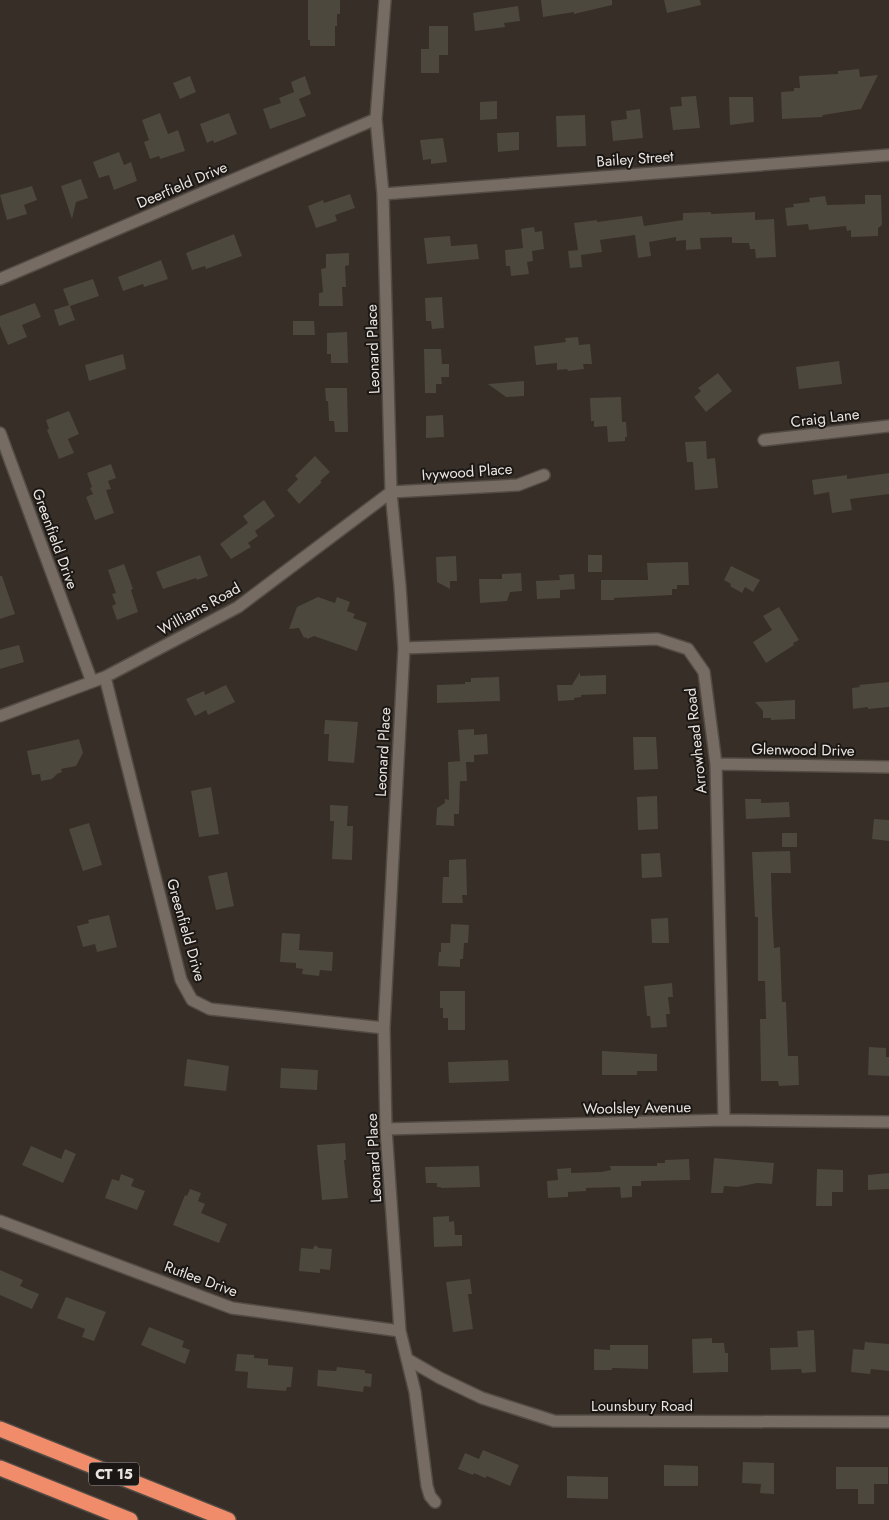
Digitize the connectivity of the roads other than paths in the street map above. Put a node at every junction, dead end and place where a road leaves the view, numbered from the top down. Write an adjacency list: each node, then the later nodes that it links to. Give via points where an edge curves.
1 (385, 0): 2 (street, Leonard Place)
2 (376, 119): 4 (street, Leonard Place); 5 (street, Deerfield Drive)
3 (889, 155): 4 (street, Bailey Street)
4 (383, 194): 10 (street, Leonard Place)
5 (0, 279)
6 (889, 426): 8 (street, Craig Lane)
7 (0, 433): 13 (street, Greenfield Drive)
8 (764, 440)
9 (544, 475): 10 (street, Ivywood Place, via 518,485)
10 (391, 492): 11 (street, Leonard Place); 12 (street, Williams Road, via 238,607)
11 (404, 648): 15 (street, Arrowhead Road, via 656,639 688,649 704,672); 17 (street, Leonard Place)
12 (105, 677): 13 (street, Williams Road); 17 (street, Greenfield Drive, via 181,980 192,1000 210,1009)
13 (92, 682): 14 (street, Williams Road)
14 (0, 716)
15 (716, 764): 16 (street, Glenwood Drive); 18 (street, Arrowhead Road)
16 (889, 767)
17 (384, 1028): 20 (street, Leonard Place)
18 (724, 1120): 19 (street, Woolsley Avenue); 20 (street, Woolsley Avenue)
19 (889, 1122)
20 (386, 1129): 22 (street, Leonard Place)
21 (0, 1221): 22 (street, Rutlee Drive, via 232,1308)
22 (400, 1331): 23 (street, Leonard Place)
23 (407, 1359): 24 (street, Lounsbury Road, via 482,1398 554,1421); 27 (street, Leonard Place, via 415,1392 427,1486)
24 (889, 1422)
25 (0, 1429): 29 (highway, CT 15)
26 (0, 1468): 28 (highway, CT 15)
27 (435, 1502)
28 (130, 1520)
29 (228, 1520)

